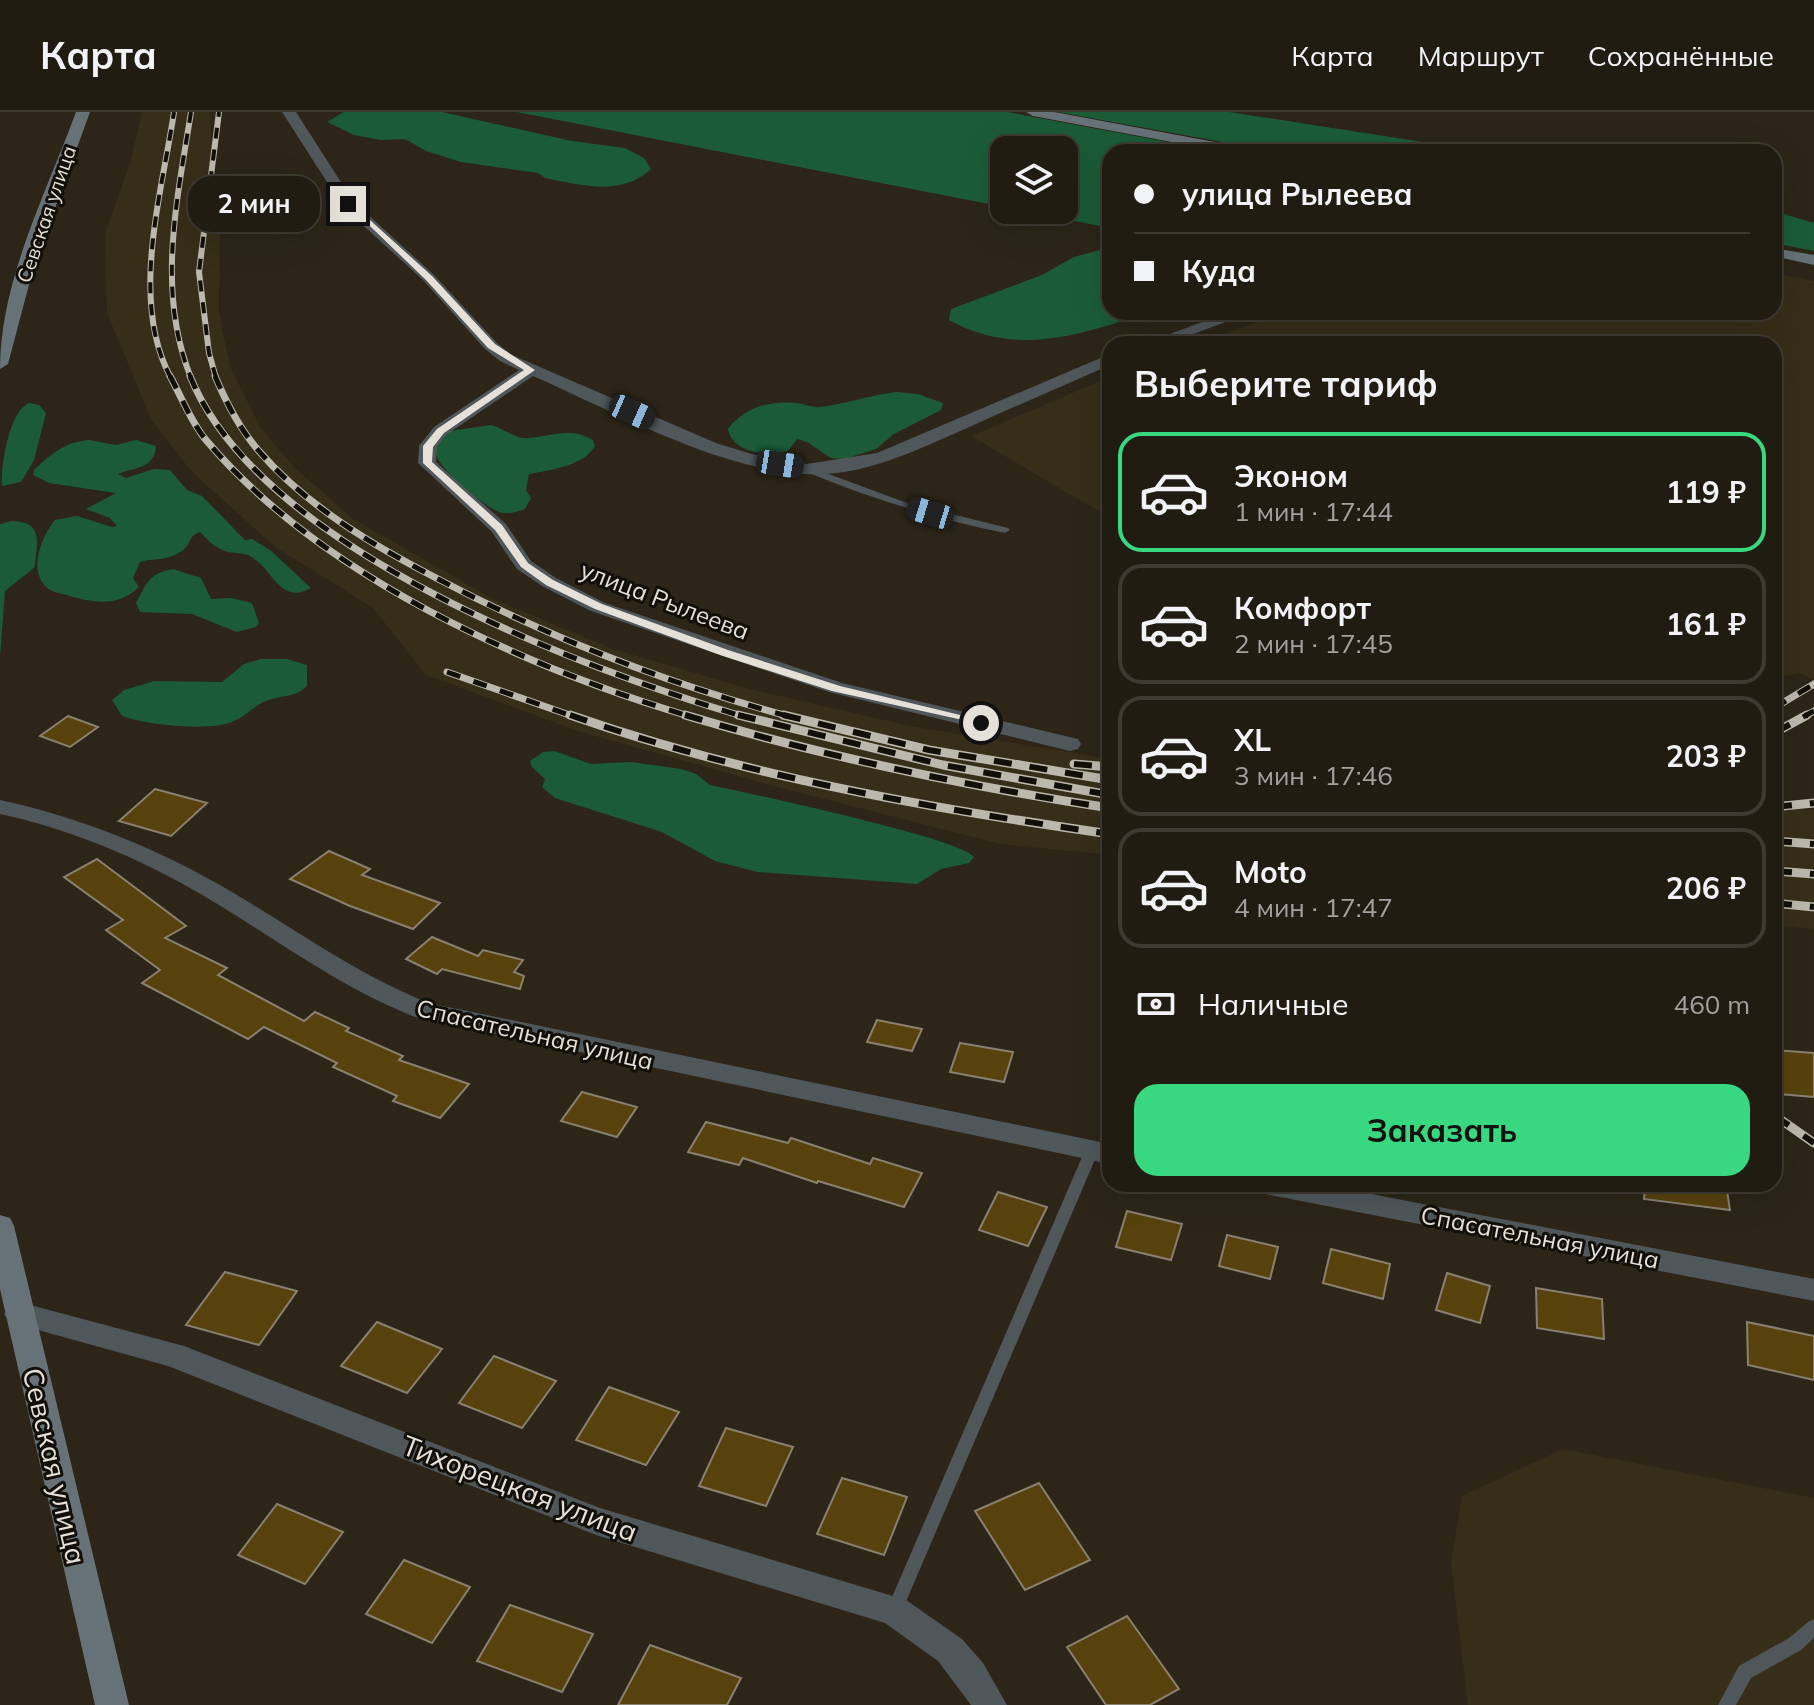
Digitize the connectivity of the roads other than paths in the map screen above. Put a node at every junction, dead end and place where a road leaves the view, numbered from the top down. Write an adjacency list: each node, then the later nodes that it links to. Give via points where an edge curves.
1 (83, 112): 10 (street, Севская улица, via 26,266)
2 (289, 112): 11 (street, via 348,204 429,278 491,346)
3 (1033, 112): 4 (street)
4 (1204, 144)
5 (1782, 254): 6 (street)
6 (1814, 260)
7 (1221, 320): 8 (street)
8 (1174, 336)
9 (1102, 362): 12 (street, via 882,458)
10 (0, 364)
11 (530, 370): 12 (street, via 710,447); 14 (street, улица Рылеева, via 440,431 428,446 427,463 499,528 524,565 598,607 738,657 836,688)
12 (807, 469): 13 (lane, via 887,501)
13 (1005, 530)
14 (1070, 744)
15 (0, 807): 16 (street, Спасательная улица, via 71,824 151,857 331,967 424,1011)
16 (1101, 1152): 22 (lane)
17 (1306, 1192): 20 (street, Спасательная улица)
18 (0, 1226): 19 (street, Севская улица)
19 (4, 1260): 21 (street, Севская улица)
20 (1814, 1290)
21 (19, 1314): 22 (street, Тихорецкая улица, via 173,1355 596,1521); 24 (street, Севская улица)
22 (894, 1611): 25 (street, Тихорецкая улица, via 929,1631 968,1667)
23 (1814, 1627): 26 (lane, via 1745,1672)
24 (112, 1705)
25 (990, 1705)
26 (1727, 1705)

